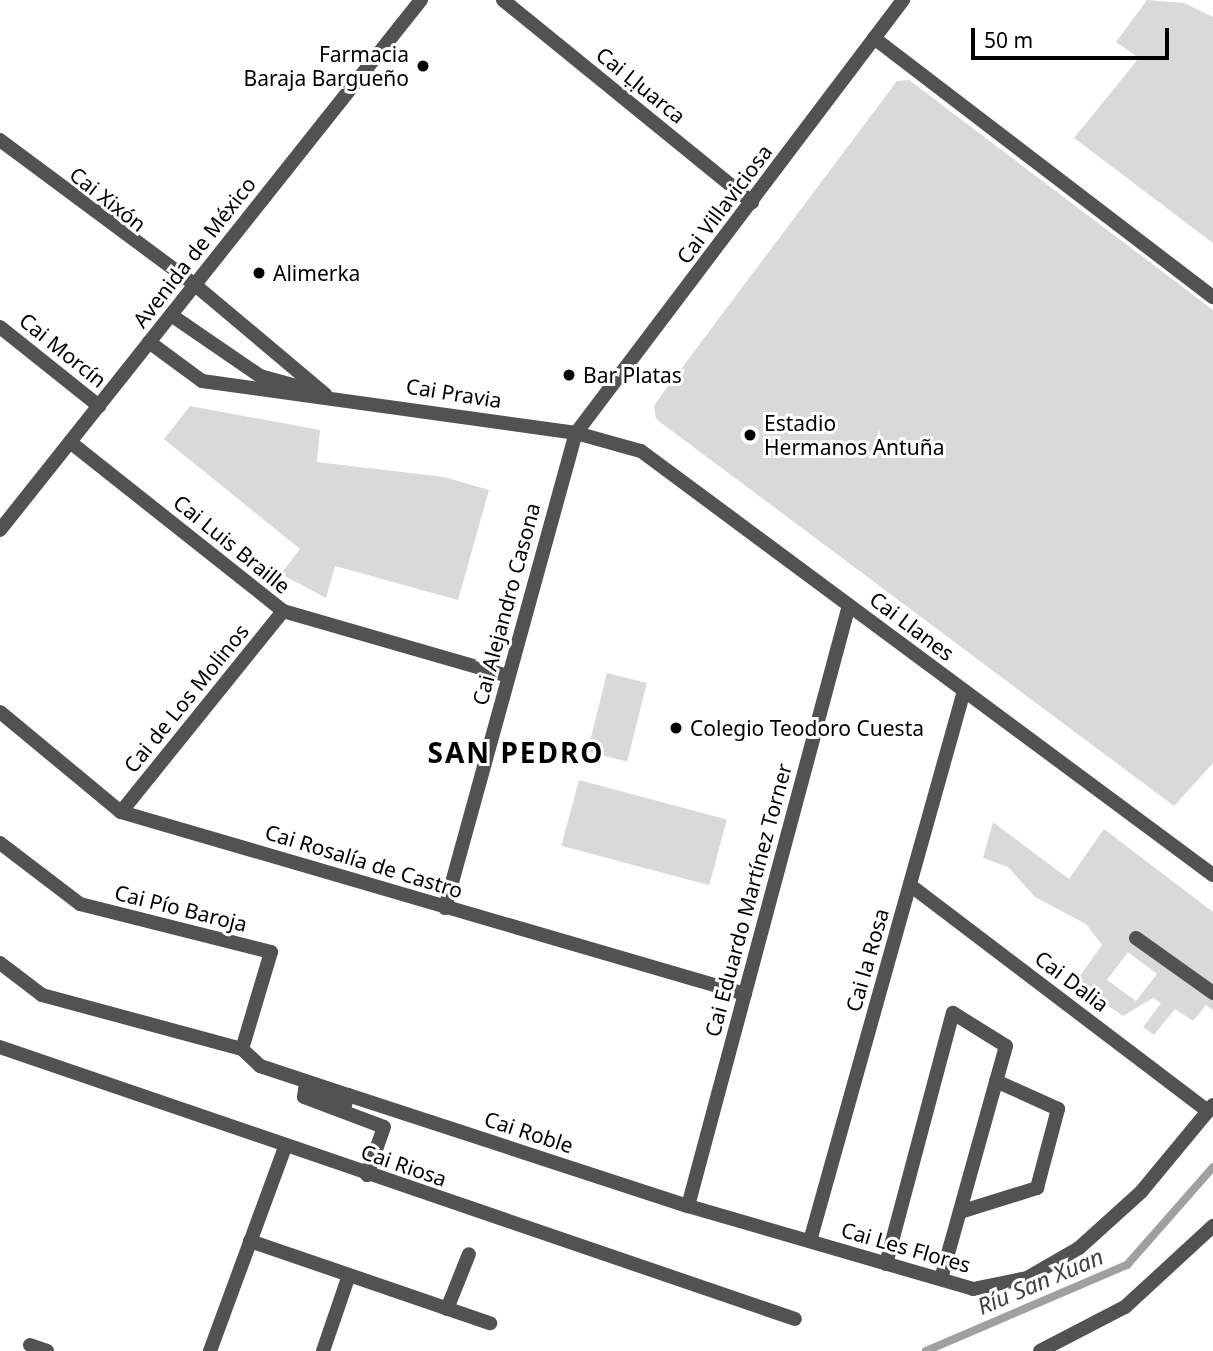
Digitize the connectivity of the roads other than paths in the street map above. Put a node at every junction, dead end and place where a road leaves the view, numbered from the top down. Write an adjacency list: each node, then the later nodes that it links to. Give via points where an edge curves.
1 (421, 0): 7 (street, Avenida de México)
2 (503, 0): 6 (street, Cai Ḷḷuarca)
3 (903, 0): 4 (street, Cai Villaviciosa)
4 (874, 38): 6 (street, Cai Villaviciosa); 8 (street)
5 (0, 140): 7 (street, Cai Xixón)
6 (752, 202): 14 (street, Cai Villaviciosa)
7 (195, 285): 9 (street, Avenida de México); 12 (street)
8 (1213, 298)
9 (171, 316): 11 (street, Avenida de México); 12 (street, Cai Pravia, via 260,376)
10 (0, 327): 13 (street, Cai Morcín)
11 (149, 342): 12 (street, Cai Pravia, via 202,382 258,393); 13 (street, Avenida de México)
12 (325, 394): 14 (street, Cai Pravia)
13 (99, 406): 15 (street, Avenida de México)
14 (576, 433): 17 (street, Cai Llanes, via 641,451); 19 (street, Cai Alejandro Casona)
15 (70, 442): 16 (street, Avenida de México); 18 (street, Cai Luis Braille)
16 (0, 530)
17 (849, 605): 20 (street, Cai Llanes); 30 (street, Cai Eduardo Martínez Torner)
18 (283, 611): 19 (street, Cai Luis Braille); 22 (street, Cai de Los Molinos)
19 (508, 676): 26 (street, Cai Alejandro Casona)
20 (964, 691): 24 (street, Cai Llanes); 25 (street, Cai la Rosa)
21 (0, 712): 22 (street, Cai Rosalía de Castro)
22 (121, 811): 26 (street, Cai Rosalía de Castro)
23 (0, 843): 32 (street, Cai Pío Baroja, via 80,904 271,952)
24 (1213, 875)
25 (910, 885): 35 (street, Cai Dalia); 42 (street, Cai la Rosa)
26 (445, 908): 30 (street, Cai Rosalía de Castro)
27 (1136, 938): 29 (street)
28 (0, 963): 32 (street, via 42,995)
29 (1213, 993)
30 (745, 994): 38 (street, Cai Eduardo Martínez Torner)
31 (0, 1047): 36 (street, Cai Riosa)
32 (242, 1049): 34 (street, Cai Roble, via 260,1066)
33 (996, 1081): 39 (street); 39 (street, via 1058,1109 1037,1188); 44 (street, via 1006,1046 953,1013)
34 (348, 1095): 37 (street, via 345,1105 305,1090 304,1097 384,1127); 38 (street, Cai Roble)
35 (1211, 1108): 46 (street, Cai Les Flores, via 1141,1192 1079,1248 1027,1278 973,1289)
36 (285, 1147): 37 (street, Cai Riosa); 41 (street)
37 (367, 1175): 48 (street, Cai Riosa)
38 (688, 1206): 42 (street, Cai Roble)
39 (960, 1212): 46 (street)
40 (1213, 1226): 54 (street, via 1125,1307)
41 (250, 1241): 45 (street); 52 (street)
42 (810, 1241): 44 (street, Cai Les Flores)
43 (469, 1254): 47 (street)
44 (881, 1262): 46 (street, Cai Les Flores)
45 (349, 1275): 47 (street); 53 (street)
46 (941, 1279)
47 (447, 1308): 49 (street)
48 (795, 1319)
49 (490, 1323)
50 (30, 1345): 51 (street)
51 (47, 1351)
52 (209, 1351)
53 (323, 1351)
54 (1040, 1351)

